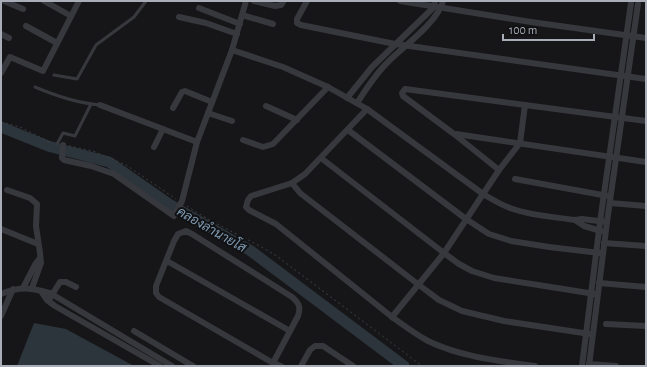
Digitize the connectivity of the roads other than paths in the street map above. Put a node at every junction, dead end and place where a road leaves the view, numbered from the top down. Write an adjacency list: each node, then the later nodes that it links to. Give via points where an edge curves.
1 (4, 1): 16 (street)
2 (44, 1): 17 (street)
3 (79, 1): 17 (street)
4 (146, 1): 34 (lane, via 134,17 96,45 76,79)
5 (246, 1): 18 (street)
6 (254, 1): 10 (street, via 275,6)
7 (307, 1): 30 (street, via 297,19 297,23 301,25)
8 (400, 1): 13 (street)
9 (443, 1): 15 (street)
10 (283, 2)
11 (630, 2): 12 (street); 25 (street)
12 (640, 3): 26 (street)
13 (435, 4): 15 (street); 30 (street)
14 (199, 8): 20 (street)
15 (441, 8): 25 (street); 31 (street)
16 (23, 9)
17 (71, 16): 29 (street)
18 (242, 16): 20 (street); 21 (street)
19 (179, 17): 24 (street)
20 (240, 24): 24 (street)
21 (273, 24)
22 (26, 26): 29 (street)
23 (1, 34): 27 (street)
24 (237, 34): 32 (street)
25 (626, 36): 26 (street); 35 (street)
26 (634, 37): 28 (street); 36 (street)
27 (9, 38)
28 (646, 38)
29 (57, 43): 33 (street, via 43,71 10,57)
30 (395, 44): 31 (street); 40 (street)
31 (406, 45): 35 (street); 42 (street, via 378,72)
32 (232, 50): 39 (street, via 283,67); 41 (street)
33 (1, 73)
34 (54, 75)
35 (620, 76): 36 (street); 50 (street)
36 (628, 77): 37 (street); 51 (street)
37 (646, 79)
38 (35, 87): 43 (lane)
39 (328, 87): 40 (street); 52 (street)
40 (347, 98): 42 (street)
41 (212, 102): 47 (street, via 185,90); 49 (street)
42 (357, 103): 48 (street)
43 (91, 104): 44 (lane); 61 (lane, via 75,136 63,133)
44 (100, 105): 55 (street)
45 (525, 105): 50 (street); 57 (street, via 409,89 403,91 403,96); 60 (street)
46 (266, 106): 52 (street)
47 (173, 108)
48 (367, 109): 56 (street); 71 (street)
49 (208, 113): 53 (street); 59 (street)
50 (615, 118): 51 (street); 63 (street)
51 (622, 119): 54 (street); 65 (street)
52 (297, 120): 58 (street, via 268,146 263,147)
53 (232, 121)
54 (646, 121)
55 (163, 129): 59 (street); 62 (street)
56 (348, 130): 64 (street); 76 (street)
57 (454, 134): 60 (street); 67 (street)
58 (243, 140)
59 (197, 142): 61 (street, via 180,201 173,216 114,174 64,160)
60 (520, 143): 63 (street); 67 (street)
61 (61, 145)
62 (154, 147)
63 (609, 157): 65 (street); 72 (street)
64 (320, 158): 69 (street); 86 (street)
65 (617, 158): 66 (street); 73 (street)
66 (646, 162)
67 (498, 170): 71 (street)
68 (515, 179): 72 (street)
69 (292, 183): 91 (street, via 300,193); 103 (street, via 251,196 246,208 276,224)
70 (7, 190): 84 (street, via 30,198 37,204)
71 (482, 194): 76 (street); 77 (street, via 514,210)
72 (604, 195): 73 (street); 78 (street)
73 (611, 196): 74 (street)
74 (610, 203): 75 (street); 79 (street)
75 (646, 206)
76 (466, 219): 86 (street); 87 (street, via 489,234 511,241)
77 (575, 220): 78 (street); 81 (street)
78 (600, 222): 79 (street); 81 (street)
79 (607, 222): 82 (street)
80 (1, 229): 84 (street)
81 (598, 230): 82 (street); 87 (street)
82 (606, 232): 83 (street)
83 (604, 243): 85 (street); 87 (street)
84 (38, 244): 88 (street)
85 (646, 246)
86 (444, 253): 91 (street); 98 (street, via 472,271 494,278)
87 (600, 253): 90 (street); 98 (street)
88 (40, 258): 94 (street); 95 (street, via 40,267)
89 (167, 261): 107 (street); 107 (street, via 178,234 192,234 298,302 300,308); 112 (street, via 156,286 159,297)
90 (599, 283): 93 (street); 98 (street)
91 (419, 285): 103 (street); 108 (street, via 439,300 462,311 504,321)
92 (76, 287): 100 (street, via 60,282)
93 (646, 287)
94 (23, 288): 95 (street); 96 (street)
95 (32, 288): 97 (street)
96 (13, 289): 99 (street); 102 (street)
97 (41, 291): 100 (street); 101 (street)
98 (594, 294): 108 (street); 109 (street)
99 (1, 295)
100 (52, 295): 101 (street); 110 (street)
101 (49, 302): 111 (street)
102 (1, 316)
103 (392, 317): 120 (street, via 427,340 462,354)
104 (606, 324): 105 (street)
105 (646, 326)
106 (134, 331): 116 (street)
107 (290, 331): 112 (street)
108 (586, 333): 109 (street); 121 (street)
109 (594, 334): 113 (street)
110 (123, 337): 111 (street); 115 (street)
111 (119, 343): 114 (street)
112 (273, 363): 117 (street)
113 (589, 365): 122 (street)
114 (160, 366)
115 (172, 366)
116 (193, 366)
117 (281, 366)
118 (300, 366): 119 (street, via 310,350 316,346 323,346)
119 (353, 366)
120 (535, 366)
121 (582, 366)
122 (616, 366)

